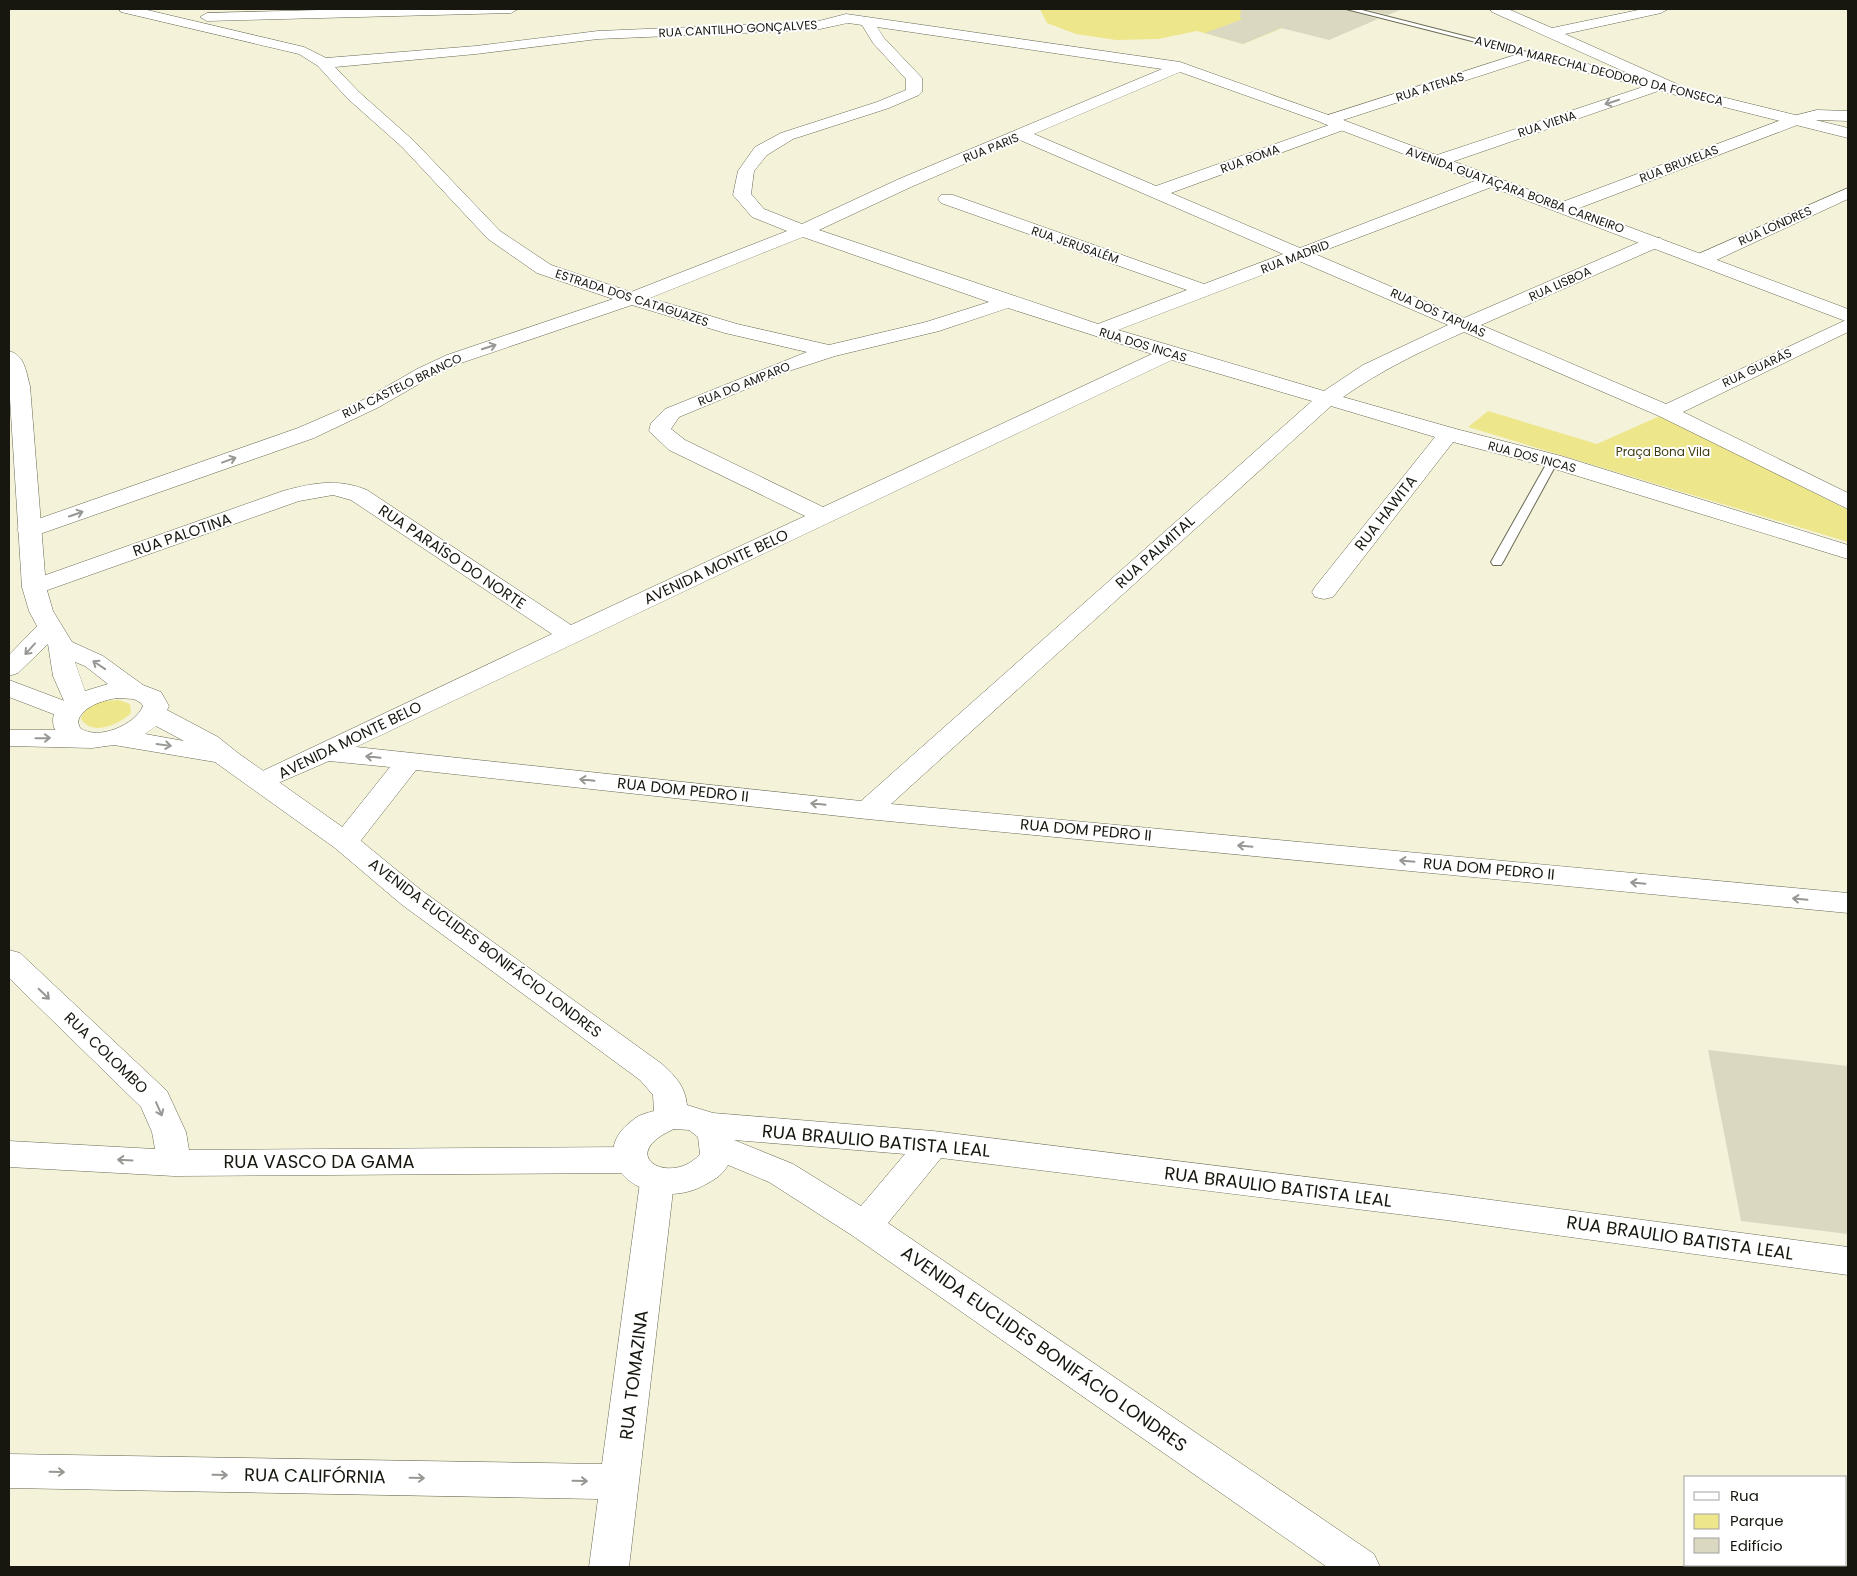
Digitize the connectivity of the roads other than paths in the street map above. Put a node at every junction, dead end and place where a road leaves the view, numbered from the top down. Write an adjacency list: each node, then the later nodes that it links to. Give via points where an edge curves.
1 (126, 9): 8 (street, ESTRADA DOS CATAGUAZES)
2 (511, 9): 6 (street)
3 (1350, 9): 11 (lane, AVENIDA MARECHAL DEODORO DA FONSECA)
4 (1497, 9): 10 (street)
5 (1661, 9): 10 (street)
6 (369, 10): 8 (street)
7 (845, 13): 9 (street, RUA CANTILHO GONÇALVES); 12 (street, RUA CANTILHO GONÇALVES, via 835,23 816,26 598,35 476,50)
8 (171, 18): 12 (street, ESTRADA DOS CATAGUAZES, via 304,51)
9 (866, 20): 13 (street, RUA CANTILHO GONÇALVES, via 912,20); 27 (street, RUA DOS INCAS, via 878,40 914,78 914,92 883,106 787,136 761,151 746,171 742,195 758,212)
10 (1551, 33): 15 (street)
11 (1531, 54): 14 (street, AVENIDA MARECHAL DEODORO DA FONSECA); 18 (street, RUA ATENAS)
12 (323, 63): 32 (street, ESTRADA DOS CATAGUAZES, via 408,144 494,235 544,269 576,282)
13 (1180, 67): 18 (street, AVENIDA GUATAÇARA BORBA CARNEIRO); 20 (street, RUA PARIS)
14 (1658, 87): 15 (street, AVENIDA MARECHAL DEODORO DA FONSECA); 21 (street, RUA VIENA, one-way to 21)
15 (1689, 95): 17 (street, AVENIDA MARECHAL DEODORO DA FONSECA)
16 (1848, 116): 17 (street, RUA BRUXELAS, via 1817,115)
17 (1795, 120): 19 (street, AVENIDA MARECHAL DEODORO DA FONSECA); 26 (street, RUA BRUXELAS)
18 (1336, 123): 21 (street, AVENIDA GUATAÇARA BORBA CARNEIRO); 23 (street, RUA ROMA)
19 (1848, 133)
20 (1022, 136): 23 (street, RUA DOS TAPUIAS); 27 (street, RUA PARIS, via 905,183)
21 (1437, 161): 22 (street, AVENIDA GUATAÇARA BORBA CARNEIRO)
22 (1492, 181): 26 (street, AVENIDA GUATAÇARA BORBA CARNEIRO); 29 (street, RUA MADRID)
23 (1156, 192): 29 (street, RUA DOS TAPUIAS)
24 (1848, 193): 30 (street, RUA LONDRES)
25 (947, 199): 31 (street, RUA JERUSALÉM)
26 (1562, 208): 28 (street, AVENIDA GUATAÇARA BORBA CARNEIRO)
27 (803, 231): 32 (street, RUA CASTELO BRANCO); 33 (street, RUA DOS INCAS)
28 (1655, 242): 30 (street, AVENIDA GUATAÇARA BORBA CARNEIRO); 36 (street, RUA LISBOA)
29 (1302, 254): 31 (street, RUA MADRID); 36 (street, RUA DOS TAPUIAS)
30 (1703, 259): 34 (street, AVENIDA GUATAÇARA BORBA CARNEIRO)
31 (1204, 290): 37 (street, RUA MADRID)
32 (634, 298): 38 (street, ESTRADA DOS CATAGUAZES, via 732,329); 48 (street, RUA CASTELO BRANCO, one-way to 32, via 306,432 372,403 424,372 454,359)
33 (1008, 302): 37 (street, RUA DOS INCAS); 38 (street, ESTRADA DOS CATAGUAZES, via 932,327)
34 (1848, 316)
35 (1848, 325): 42 (street, RUA GUARÁS)
36 (1466, 326): 41 (street, RUA PALMITAL, via 1370,368); 42 (street, RUA DOS TAPUIAS)
37 (1098, 331): 39 (street, RUA DOS INCAS)
38 (829, 351): 47 (street, RUA DO AMPARO, via 672,413 662,423 660,431 676,446)
39 (1170, 353): 41 (street, RUA DOS INCAS); 47 (street, AVENIDA MONTE BELO)
40 (9, 357): 48 (street, via 20,386)
41 (1328, 398): 43 (street, RUA DOS INCAS); 67 (street, RUA PALMITAL)
42 (1666, 412): 46 (street, RUA DOS TAPUIAS)
43 (1448, 434): 44 (street, RUA DOS INCAS); 52 (street, RUA HAWITA)
44 (1552, 461): 49 (street, RUA DOS INCAS); 50 (lane)
45 (331, 487): 51 (street, RUA PALOTINA, via 291,496); 53 (street, RUA PARAÍSO DO NORTE, via 359,495)
46 (1848, 501)
47 (823, 516): 53 (street, AVENIDA MONTE BELO)
48 (30, 530): 51 (street)
49 (1848, 552)
50 (1497, 562)
51 (34, 587): 54 (street, via 41,611)
52 (1324, 592)
53 (570, 635): 63 (street, AVENIDA MONTE BELO)
54 (55, 638): 55 (street, one-way to 55); 57 (street, one-way to 54); 58 (street)
55 (9, 668)
56 (9, 688): 58 (street)
57 (133, 690): 58 (street, via 105,692); 59 (street, via 152,699 156,705)
58 (74, 708): 61 (street, via 65,725)
59 (154, 714): 62 (street, via 144,726); 64 (street, AVENIDA EUCLIDES BONIFÁCIO LONDRES, via 209,743)
60 (9, 738): 61 (street, one-way to 61)
61 (78, 738): 62 (street)
62 (116, 738): 64 (street, AVENIDA EUCLIDES BONIFÁCIO LONDRES, one-way to 64, via 194,750)
63 (324, 752): 65 (street, RUA DOM PEDRO II, one-way to 63); 66 (street, AVENIDA MONTE BELO)
64 (228, 759): 66 (street, AVENIDA EUCLIDES BONIFÁCIO LONDRES)
65 (409, 761): 67 (street, RUA DOM PEDRO II, one-way to 65); 68 (street)
66 (262, 782): 68 (street, AVENIDA EUCLIDES BONIFÁCIO LONDRES)
67 (867, 810): 69 (street, RUA DOM PEDRO II, one-way to 67)
68 (345, 842): 71 (street, AVENIDA EUCLIDES BONIFÁCIO LONDRES, via 411,897 651,1072 669,1091)
69 (1848, 903)
70 (9, 960): 75 (street, RUA COLOMBO, one-way to 75, via 155,1100 169,1132)
71 (671, 1116): 72 (street, via 696,1120); 76 (street, via 638,1132 630,1146)
72 (712, 1136): 73 (street, RUA BRAULIO BATISTA LEAL); 76 (street, via 713,1163 698,1176 678,1182); 77 (street, AVENIDA EUCLIDES BONIFÁCIO LONDRES, via 781,1173)
73 (933, 1144): 77 (street); 78 (street, RUA BRAULIO BATISTA LEAL)
74 (9, 1154): 75 (street, RUA VASCO DA GAMA, one-way to 74)
75 (174, 1163): 76 (street, RUA VASCO DA GAMA)
76 (644, 1171): 80 (street, RUA TOMAZINA)
77 (865, 1226): 82 (street, AVENIDA EUCLIDES BONIFÁCIO LONDRES)
78 (1848, 1260)
79 (9, 1471): 80 (street, RUA CALIFÓRNIA, one-way to 80)
80 (621, 1482): 81 (street, RUA TOMAZINA)
81 (609, 1567)
82 (1360, 1567)

